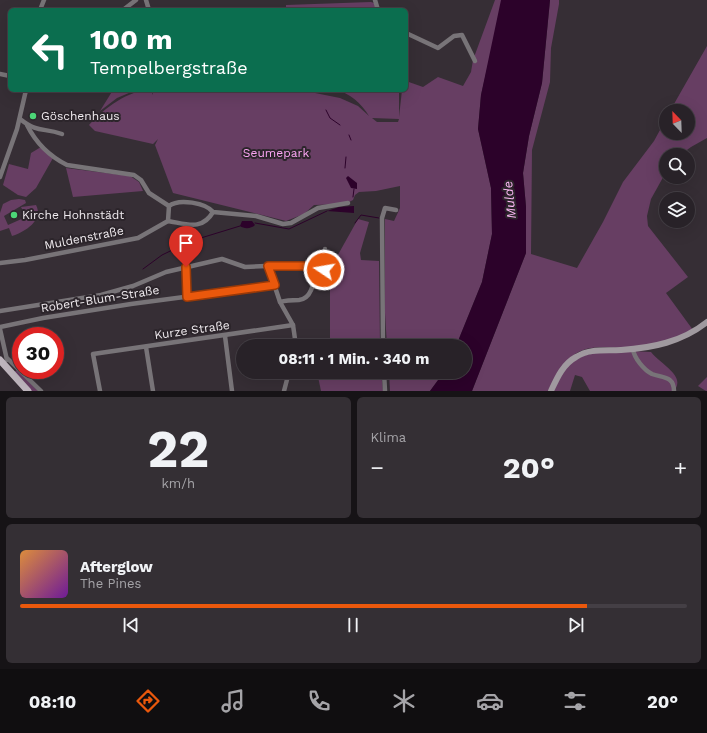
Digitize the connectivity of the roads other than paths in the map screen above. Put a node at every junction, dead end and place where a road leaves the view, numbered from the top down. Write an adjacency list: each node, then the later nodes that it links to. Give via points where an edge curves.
1 (136, 0): 2 (street)
2 (126, 8)
3 (408, 33): 4 (street, via 438,48 454,36 462,35)
4 (475, 61)
5 (26, 92): 6 (street)
6 (20, 119): 7 (street); 9 (street)
7 (27, 125): 8 (street); 11 (street, via 34,139 47,152 67,165 134,174 149,193)
8 (62, 134)
9 (0, 178)
10 (348, 204): 13 (street, via 318,208 291,223 283,224 256,216)
11 (169, 206): 13 (street, via 188,202 209,207); 14 (street)
12 (396, 210): 29 (street, via 385,208 382,218)
13 (213, 212): 14 (street, via 202,224)
14 (168, 222): 16 (street, Muldenstraße, via 138,238)
15 (325, 249): 19 (street, via 324,270)
16 (0, 263)
17 (268, 266): 18 (street, via 245,267 222,258); 19 (street); 20 (street)
18 (186, 267): 21 (street); 23 (street, via 101,295)
19 (316, 268): 22 (street, via 310,292 306,296 301,300)
20 (275, 285): 21 (street, Robert-Blum-Straße); 22 (street)
21 (187, 297): 26 (street, Robert-Blum-Straße, via 43,318)
22 (280, 302): 25 (street)
23 (0, 311)
24 (707, 322): 31 (main road, via 683,337)
25 (293, 325): 27 (street, Kurze Straße); 28 (street)
26 (0, 328): 32 (street)
27 (225, 336): 30 (street, Kurze Straße); 39 (street)
28 (295, 339)
29 (383, 339)
30 (146, 347): 37 (street, Kurze Straße, via 93,354); 38 (street)
31 (633, 349): 42 (main road, via 593,350 579,355 561,371); 43 (street, via 639,361 650,373 669,379)
32 (4, 361): 35 (main road); 36 (street)
33 (287, 379): 40 (street)
34 (384, 379): 41 (street)
35 (28, 391)
36 (41, 391)
37 (100, 391)
38 (153, 391)
39 (232, 391)
40 (284, 391)
41 (385, 391)
42 (551, 391)
43 (674, 391)

